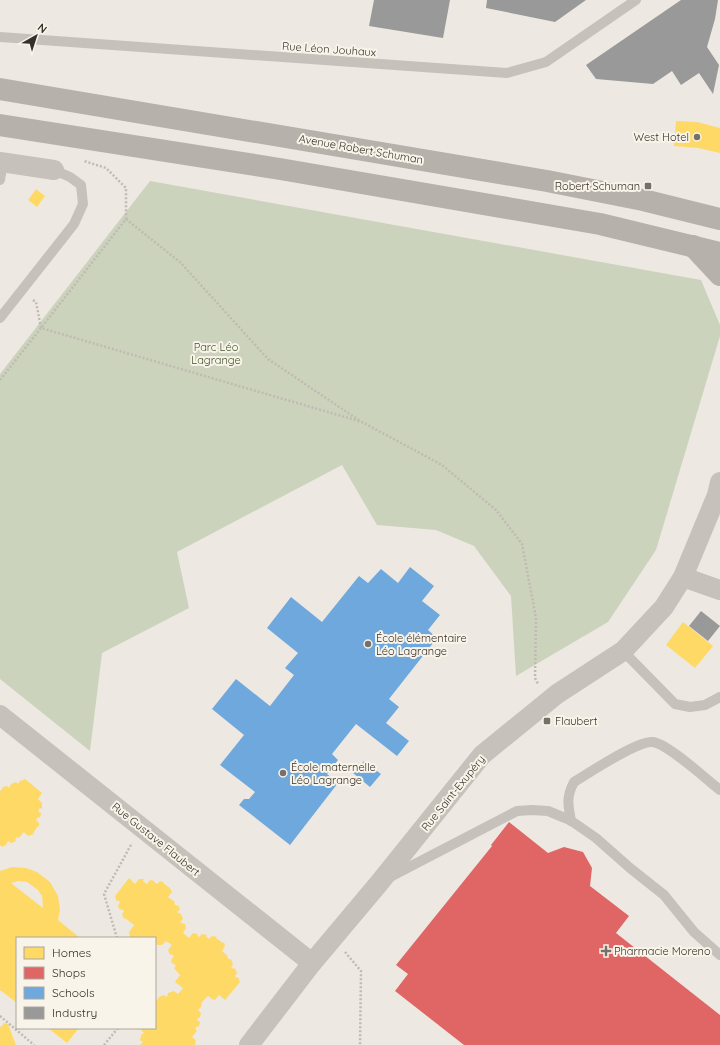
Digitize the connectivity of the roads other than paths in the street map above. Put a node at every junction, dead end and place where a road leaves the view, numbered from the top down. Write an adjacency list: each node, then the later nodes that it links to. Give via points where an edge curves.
1 (636, 0): 2 (lane, Rue Léon Jouhaux, via 546,62 507,73)
2 (0, 37)
3 (0, 89): 7 (main road, Avenue Robert Schuman, via 547,181 643,200)
4 (0, 125): 8 (main road, via 272,167 600,224)
5 (1, 168): 6 (street)
6 (54, 170): 11 (lane, via 70,177 81,186 83,204 74,224)
7 (720, 219)
8 (693, 246): 9 (main road); 10 (main road)
9 (720, 253)
10 (720, 274)
11 (0, 318)
12 (720, 482): 13 (street, Rue Saint-Exupéry)
13 (683, 577): 14 (street); 15 (street, Rue Saint-Exupéry, via 664,607)
14 (720, 590)
15 (623, 651): 16 (lane, via 675,704 690,707 705,705); 20 (street, Rue Saint-Exupéry, via 557,694 482,755)
16 (720, 697)
17 (0, 715): 22 (street, Rue Gustave Flaubert)
18 (720, 790): 19 (lane, via 669,748 653,742 639,743 574,782 569,792 568,803)
19 (571, 821): 20 (lane, via 548,811 517,811); 21 (lane, via 596,838 664,895 694,932)
20 (380, 882): 22 (street, Rue Saint-Exupéry)
21 (720, 955)
22 (312, 963): 23 (street, Rue Saint-Exupéry)
23 (249, 1045)

